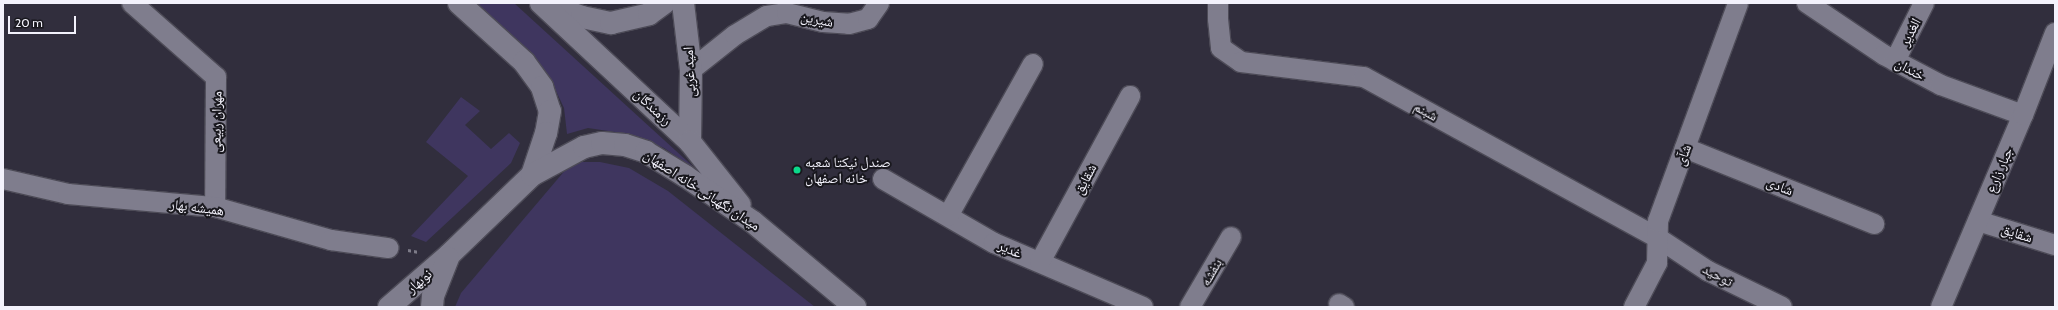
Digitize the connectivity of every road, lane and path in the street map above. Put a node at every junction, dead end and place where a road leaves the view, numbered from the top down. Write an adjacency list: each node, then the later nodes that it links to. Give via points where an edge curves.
1 (132, 3): 23 (street, مهران ربیعی, via 216,77)
2 (459, 3): 20 (main road, via 524,62 542,87 550,111 546,133)
3 (543, 3): 4 (main road, via 611,23 649,14); 18 (main road, رزمندگان)
4 (664, 3)
5 (683, 3): 14 (main road, امید غربی)
6 (879, 3): 14 (street, شیرین, via 868,19 849,24 823,22 787,13 767,16 735,36)
7 (1218, 3): 29 (street, شبنم, via 1221,48 1241,62 1364,77)
8 (1738, 3): 19 (street, شآی)
9 (1807, 3): 12 (street, خندان)
10 (1924, 3): 12 (street, الغدیر)
11 (2055, 33): 15 (street, جبار زارع)
12 (1895, 60): 17 (street, خندان, via 1941,85)
13 (1033, 64): 24 (street)
14 (691, 70): 18 (main road, امید غربی)
15 (2047, 75): 17 (street, جبار زارع)
16 (1130, 96): 33 (street, شقایق)
17 (2023, 115): 25 (street, جبار زارع)
18 (690, 142): 26 (main road, رزمندگان)
19 (1685, 148): 27 (street, شادی); 29 (street, شآی, via 1658,221)
20 (532, 175): 26 (main road, میدان نگهبانی خانه اصفهان, via 584,147 602,143 625,145 646,152); 32 (main road, میدان نگهبانی خانه اصفهان)
21 (3, 179): 23 (street, همیشه بهار, via 68,194)
22 (883, 179): 24 (street, غدیر)
23 (215, 207): 31 (street, همیشه بهار, via 332,240)
24 (948, 216): 33 (street, غدیر, via 994,242)
25 (1978, 221): 30 (street, شقایق); 41 (street, جبار زارع)
26 (754, 222): 36 (main road, میدان نگهبانی خانه اصفهان)
27 (1874, 224)
28 (1231, 237): 38 (street, بنفشه)
29 (1658, 238): 39 (street, شآی, via 1657,263); 40 (street, توحید, via 1708,271)
30 (2055, 245)
31 (388, 248)
32 (449, 255): 34 (main road, نوبهار); 35 (main road, میدان نگهبانی خانه اصفهان, via 433,296)
33 (1040, 262): 37 (street, غدیر)
34 (390, 307)
35 (432, 307)
36 (855, 307)
37 (1142, 307)
38 (1190, 307)
39 (1634, 307)
40 (1782, 307)
41 (1941, 307)

